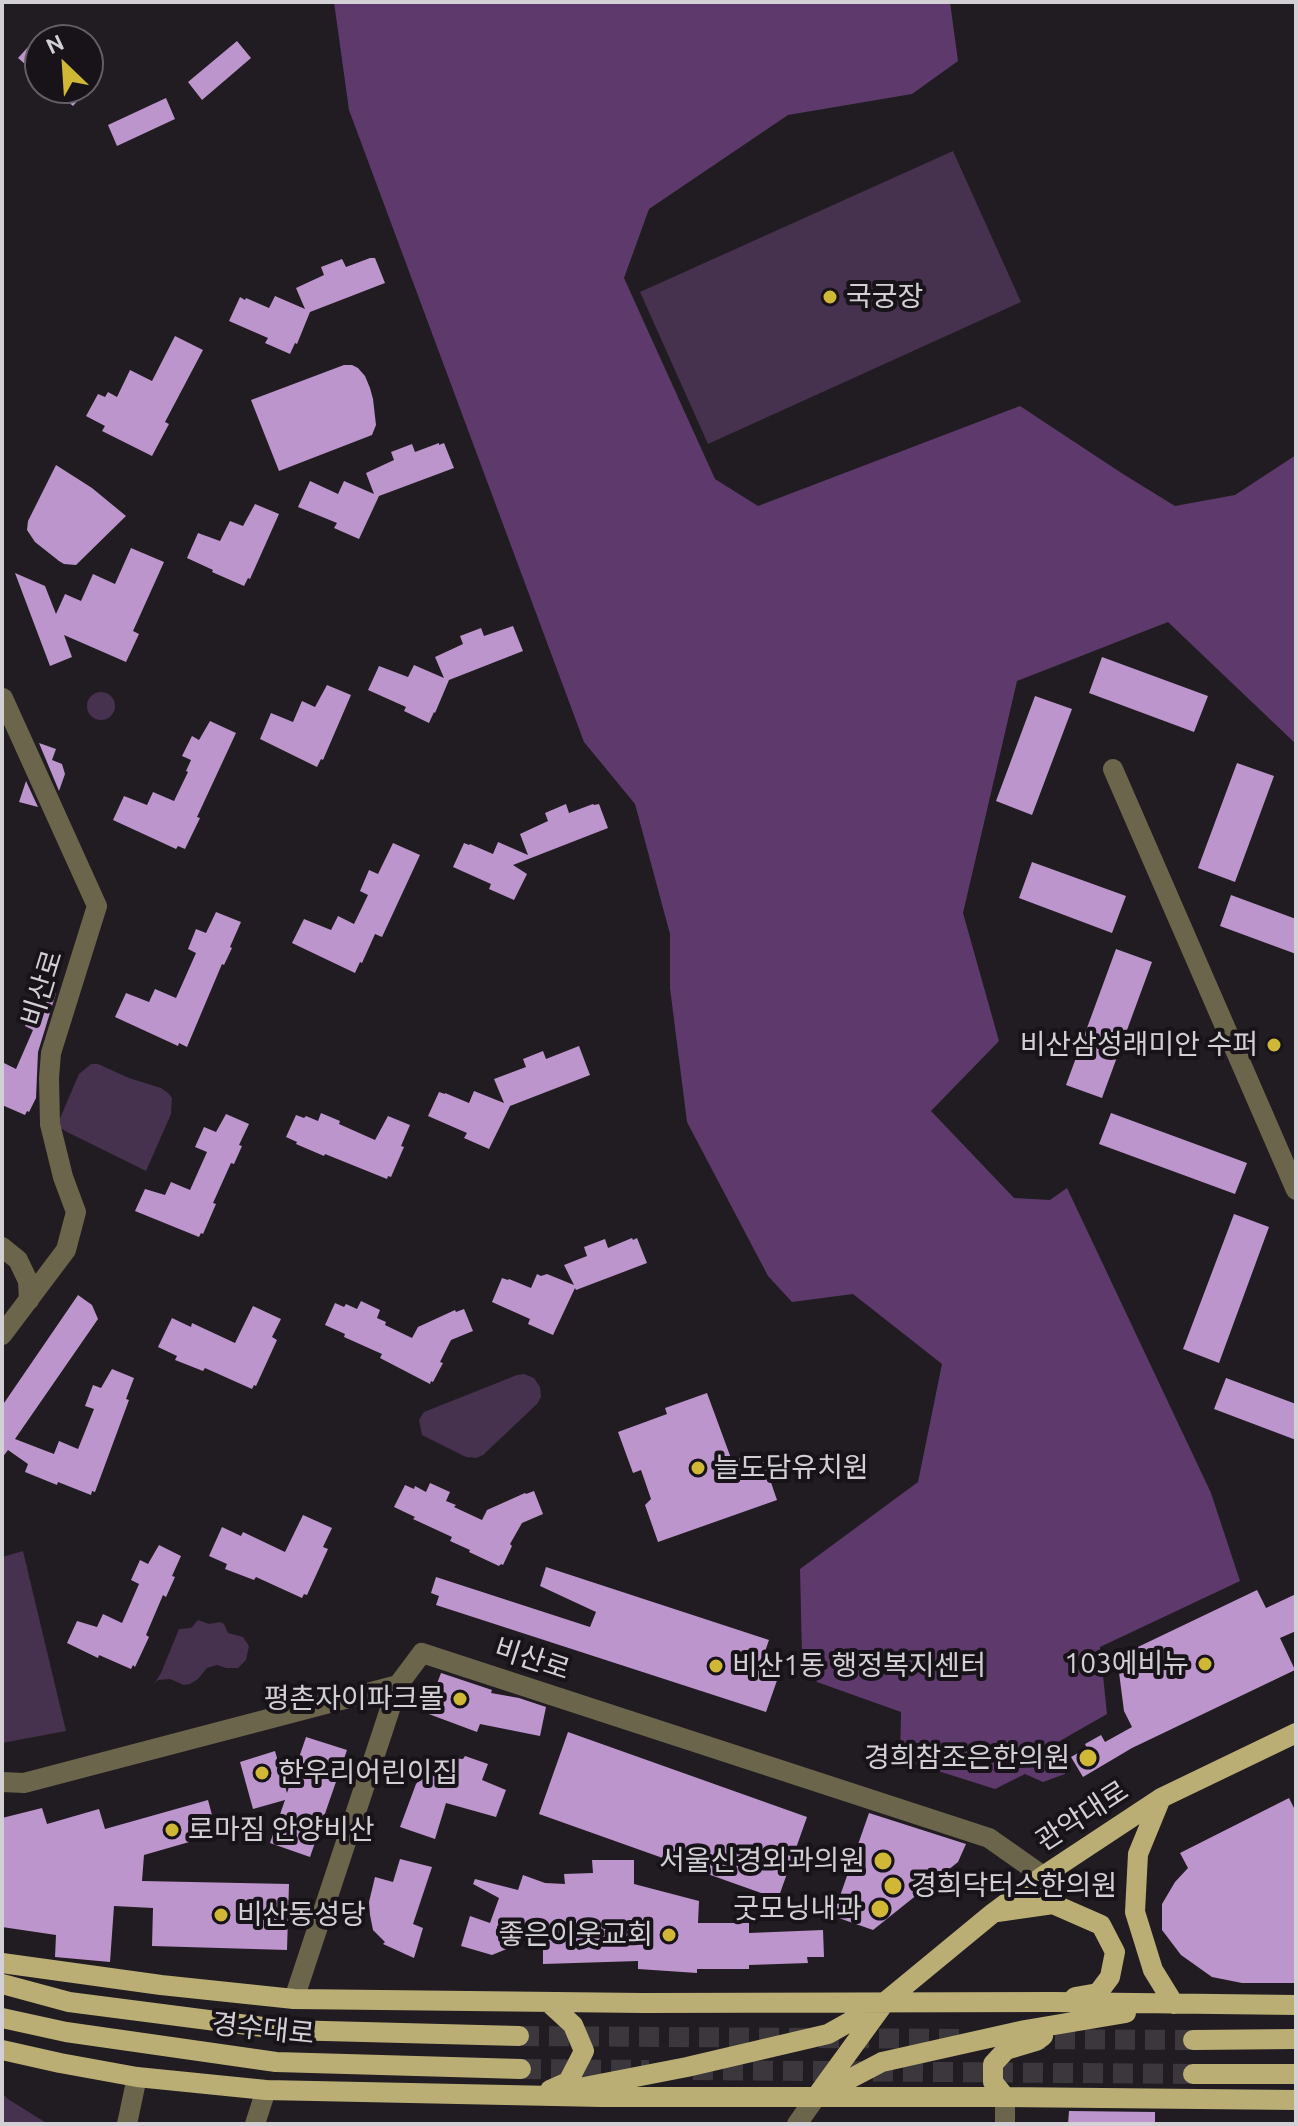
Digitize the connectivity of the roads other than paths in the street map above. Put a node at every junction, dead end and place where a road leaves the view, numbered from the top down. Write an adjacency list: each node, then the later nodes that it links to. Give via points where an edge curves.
1 (2, 698): 5 (street, 비산로, via 97,906 51,1053 49,1078 50,1124 76,1212 66,1250)
2 (1113, 769): 3 (street)
3 (1296, 1190)
4 (2, 1247): 5 (street, via 18,1260 28,1281)
5 (29, 1300): 6 (street, 비산로)
6 (2, 1335)
7 (398, 1685): 9 (street, via 24,1783); 11 (street, 비산로, via 422,1653 989,1838); 15 (street)
8 (1296, 1733): 10 (main road, 관악대로)
9 (2, 1782)
10 (1161, 1798): 11 (main road, 관악대로); 19 (main road, via 1138,1854 1135,1912 1153,1970)
11 (1043, 1876): 12 (main road, 관악대로)
12 (993, 1913): 17 (main road, 관악대로); 18 (main road, via 1053,1904 1101,1925 1115,1952 1110,1977 1098,1993)
13 (2, 1963): 15 (main road)
14 (2, 1984): 23 (main road, 경수대로, via 69,2002 286,2030)
15 (294, 1999): 16 (main road)
16 (548, 2002): 17 (main road); 32 (main road, via 573,2025 584,2051 568,2082)
17 (885, 2002): 18 (main road); 32 (main road, via 828,2034); 33 (main road, 관악대로)
18 (1054, 2002): 19 (main road)
19 (1174, 2004): 20 (main road); 22 (main road)
20 (1296, 2005)
21 (2, 2018): 27 (main road, 경수대로, via 276,2062)
22 (1064, 2024): 33 (main road, via 882,2062); 34 (main road, via 1036,2041 1006,2050 993,2064 993,2082)
23 (519, 2036)
24 (1296, 2039): 25 (main road)
25 (1193, 2040)
26 (2, 2050): 30 (main road)
27 (521, 2069)
28 (1193, 2074): 29 (main road)
29 (1296, 2074)
30 (137, 2077): 31 (main road); 36 (street)
31 (266, 2090): 32 (main road); 37 (street)
32 (535, 2096): 33 (main road)
33 (816, 2097): 34 (main road); 38 (street, 관악대로)
34 (1005, 2097): 35 (main road); 39 (street)
35 (1296, 2100)
36 (127, 2124)
37 (255, 2124)
38 (797, 2124)
39 (1005, 2124)

